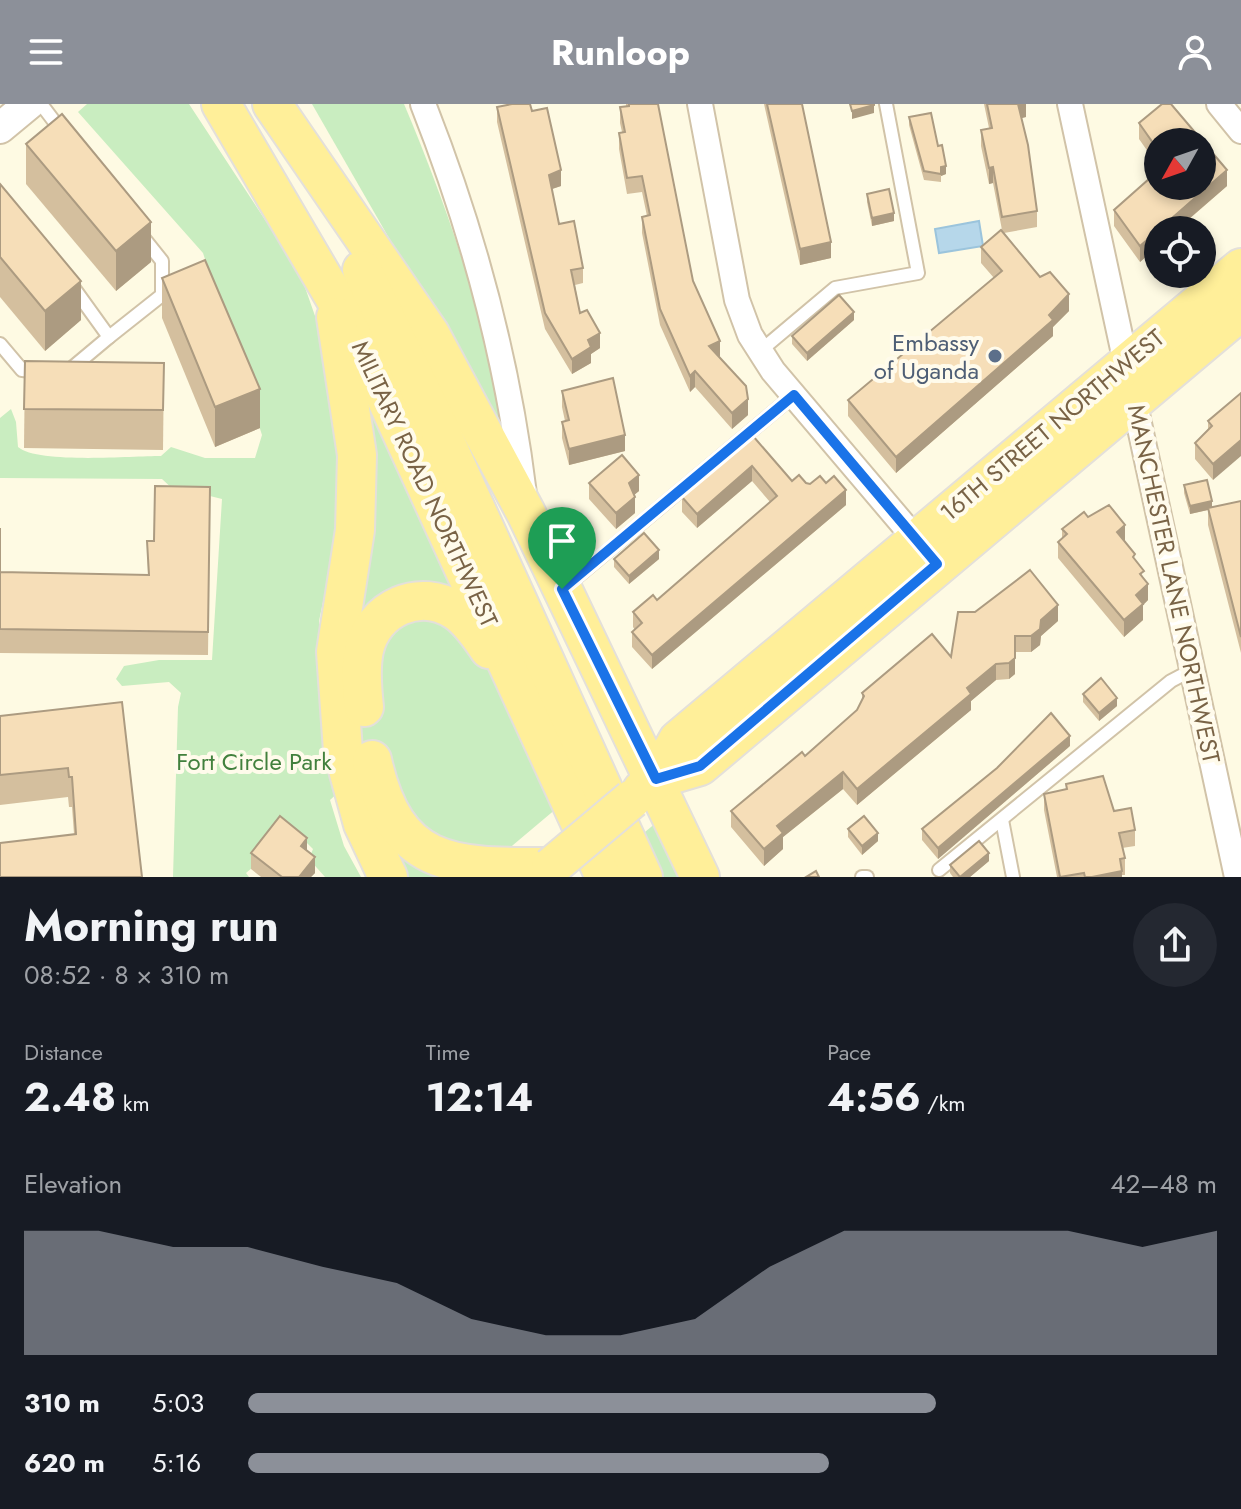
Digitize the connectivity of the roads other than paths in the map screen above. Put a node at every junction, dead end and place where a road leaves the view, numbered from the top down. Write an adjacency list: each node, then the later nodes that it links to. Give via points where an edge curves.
1 (29, 104): 10 (street)
2 (41, 104): 12 (lane)
3 (221, 104): 16 (main road, MILITARY ROAD NORTHWEST)
4 (272, 104): 24 (main road, via 430,334); 36 (main road, MILITARY ROAD NORTHWEST, via 385,313)
5 (423, 104): 24 (street, via 460,209 509,395)
6 (700, 104): 20 (street, via 737,300)
7 (886, 104): 20 (lane, via 918,273 835,288)
8 (1070, 104): 21 (street, MANCHESTER LANE NORTHWEST)
9 (1219, 104): 11 (street)
10 (0, 128)
11 (1241, 131)
12 (69, 140)
13 (134, 225): 18 (lane, via 162,261 162,295)
14 (1241, 268): 21 (main road, 16TH STREET NORTHWEST)
15 (59, 272): 18 (lane)
16 (321, 273): 28 (main road, MILITARY ROAD NORTHWEST, via 359,339); 34 (main road, via 337,319 357,455 355,530 336,652 343,751 363,824)
17 (1241, 311): 23 (main road, 16TH STREET NORTHWEST)
18 (109, 337): 19 (lane, via 64,374 22,370)
19 (0, 344)
20 (759, 352): 22 (street)
21 (1126, 361): 23 (street, MANCHESTER LANE NORTHWEST); 25 (main road, 16TH STREET NORTHWEST)
22 (794, 395): 25 (street); 26 (lane)
23 (1134, 400): 25 (main road, 16TH STREET NORTHWEST); 27 (street, MANCHESTER LANE NORTHWEST)
24 (526, 513): 26 (main road)
25 (926, 552): 29 (main road, 16TH STREET NORTHWEST, via 700,766)
26 (562, 589): 29 (main road)
27 (1192, 670): 30 (lane, via 1171,681); 31 (street, MANCHESTER LANE NORTHWEST)
28 (524, 697): 33 (main road, via 466,620 443,604 405,602 391,609 369,634 362,666 368,743 380,795 396,824 422,848 447,861); 35 (main road, MILITARY ROAD NORTHWEST)
29 (644, 789): 33 (main road, 16TH STREET NORTHWEST, bridge); 37 (main road)
30 (1002, 820): 32 (lane); 38 (lane)
31 (1233, 820): 39 (street, MANCHESTER LANE NORTHWEST)
32 (939, 870)
33 (545, 872)
34 (388, 877)
35 (605, 877)
36 (643, 877)
37 (700, 877)
38 (1013, 877)
39 (1237, 877)

